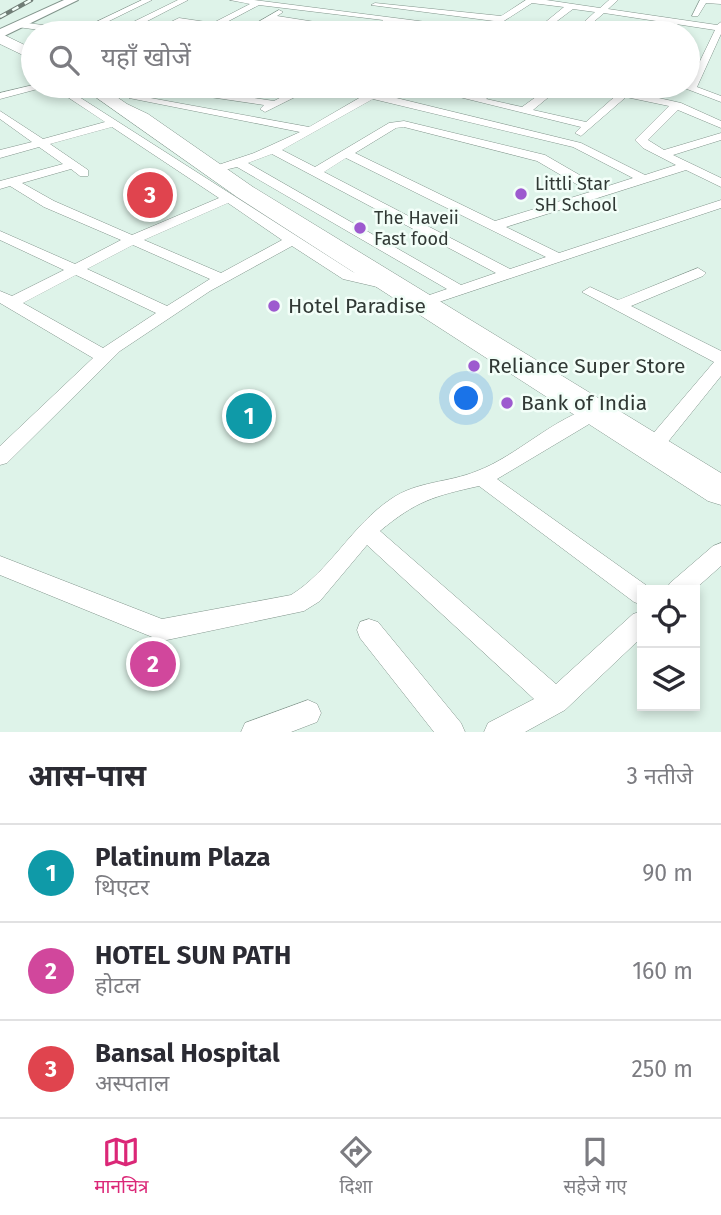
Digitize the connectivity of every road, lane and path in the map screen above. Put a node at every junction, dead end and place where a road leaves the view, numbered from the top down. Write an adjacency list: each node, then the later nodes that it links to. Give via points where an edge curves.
1 (73, 0): 25 (main road)
2 (148, 0): 26 (street)
3 (184, 0): 27 (street)
4 (234, 0): 11 (street)
5 (309, 0): 14 (street)
6 (346, 0): 16 (street)
7 (530, 0): 13 (street); 23 (street)
8 (613, 1): 15 (street); 19 (street)
9 (378, 2): 17 (street); 20 (street)
10 (721, 2): 19 (street, via 704,0)
11 (258, 3): 14 (street); 28 (street)
12 (466, 4): 17 (street)
13 (571, 6): 15 (street); 34 (street)
14 (292, 7): 16 (street); 21 (street)
15 (602, 11): 35 (street); 36 (street)
16 (329, 12): 18 (street)
17 (455, 14): 23 (street)
18 (351, 15): 20 (street); 31 (street)
19 (695, 15): 39 (street)
20 (361, 16): 22 (street)
21 (269, 18): 24 (street); 29 (street)
22 (389, 19): 32 (street)
23 (502, 19): 33 (street)
24 (293, 20): 30 (street)
25 (28, 21)
26 (102, 21)
27 (141, 21)
28 (224, 21)
29 (264, 21)
30 (300, 21)
31 (343, 21)
32 (403, 21)
33 (499, 21)
34 (552, 21)
35 (590, 21)
36 (667, 21)
37 (700, 24): 39 (street)
38 (20, 25): 40 (main road)
39 (720, 25): 42 (street)
40 (0, 36): 41 (highway)
41 (21, 48)
42 (700, 69)
43 (21, 91): 45 (street)
44 (700, 91): 59 (street)
45 (0, 96)
46 (75, 98): 68 (street)
47 (106, 98): 88 (highway)
48 (135, 98): 62 (street); 67 (street)
49 (243, 98): 61 (street)
50 (288, 98): 61 (street)
51 (366, 98): 73 (street)
52 (383, 98): 64 (street)
53 (434, 98): 64 (street)
54 (472, 98): 60 (street)
55 (480, 98): 60 (street)
56 (542, 98): 65 (street)
57 (619, 98): 71 (street)
58 (654, 98): 63 (street)
59 (721, 99)
60 (477, 100): 65 (street)
61 (275, 104): 67 (street)
62 (123, 105)
63 (677, 105): 69 (street); 84 (street, via 641,140)
64 (419, 107): 74 (street)
65 (524, 111): 71 (street)
66 (0, 114): 70 (street)
67 (246, 118): 73 (street)
68 (116, 123): 77 (street); 95 (street)
69 (721, 125)
70 (13, 126): 72 (street); 77 (street)
71 (589, 126): 78 (street)
72 (0, 129)
73 (309, 130): 80 (street)
74 (519, 130): 78 (street); 79 (street)
75 (721, 136): 76 (street)
76 (700, 142): 81 (street); 84 (street)
77 (37, 143): 83 (street); 86 (street)
78 (570, 143): 91 (street)
79 (499, 148): 82 (street, via 398,124); 94 (street, via 546,160)
80 (273, 150): 85 (street); 89 (street)
81 (721, 152)
82 (345, 153): 89 (street); 97 (street)
83 (0, 154)
84 (663, 154): 87 (street)
85 (241, 164): 88 (street); 107 (street)
86 (73, 165): 90 (street); 93 (street)
87 (686, 166): 91 (street); 92 (street)
88 (212, 169): 106 (highway)
89 (315, 172): 104 (street)
90 (84, 173)
91 (643, 179): 94 (street)
92 (721, 183)
93 (6, 184): 99 (street)
94 (601, 193): 97 (street)
95 (229, 198): 99 (street); 100 (street)
96 (720, 205): 101 (street)
97 (495, 226): 101 (street)
98 (0, 236): 102 (street)
99 (132, 240): 102 (street); 105 (street)
100 (292, 240): 105 (street); 106 (street, via 348,276)
101 (559, 258): 104 (street)
102 (76, 270): 109 (street); 112 (street)
103 (698, 273): 111 (street)
104 (509, 274): 107 (street)
105 (223, 279): 112 (street)
106 (393, 285): 110 (highway)
107 (458, 289): 110 (street)
108 (590, 292): 111 (street)
109 (6, 300): 113 (street)
110 (421, 303): 116 (highway)
111 (618, 306): 114 (street)
112 (168, 312): 113 (street)
113 (103, 356): 118 (street)
114 (721, 358)
115 (721, 365): 117 (street)
116 (594, 413): 117 (highway); 119 (street)
117 (652, 448): 120 (highway)
118 (0, 458)
119 (482, 478): 121 (street, via 415,496); 125 (street)
120 (716, 485)
121 (366, 531): 123 (street, via 305,601 162,630); 128 (street)
122 (721, 552): 124 (street)
123 (0, 565)
124 (684, 585)
125 (637, 591)
126 (637, 627): 128 (street)
127 (369, 630): 131 (street)
128 (556, 701): 132 (street)
129 (308, 713): 130 (street)
130 (256, 732)
131 (451, 732)
132 (498, 732)

